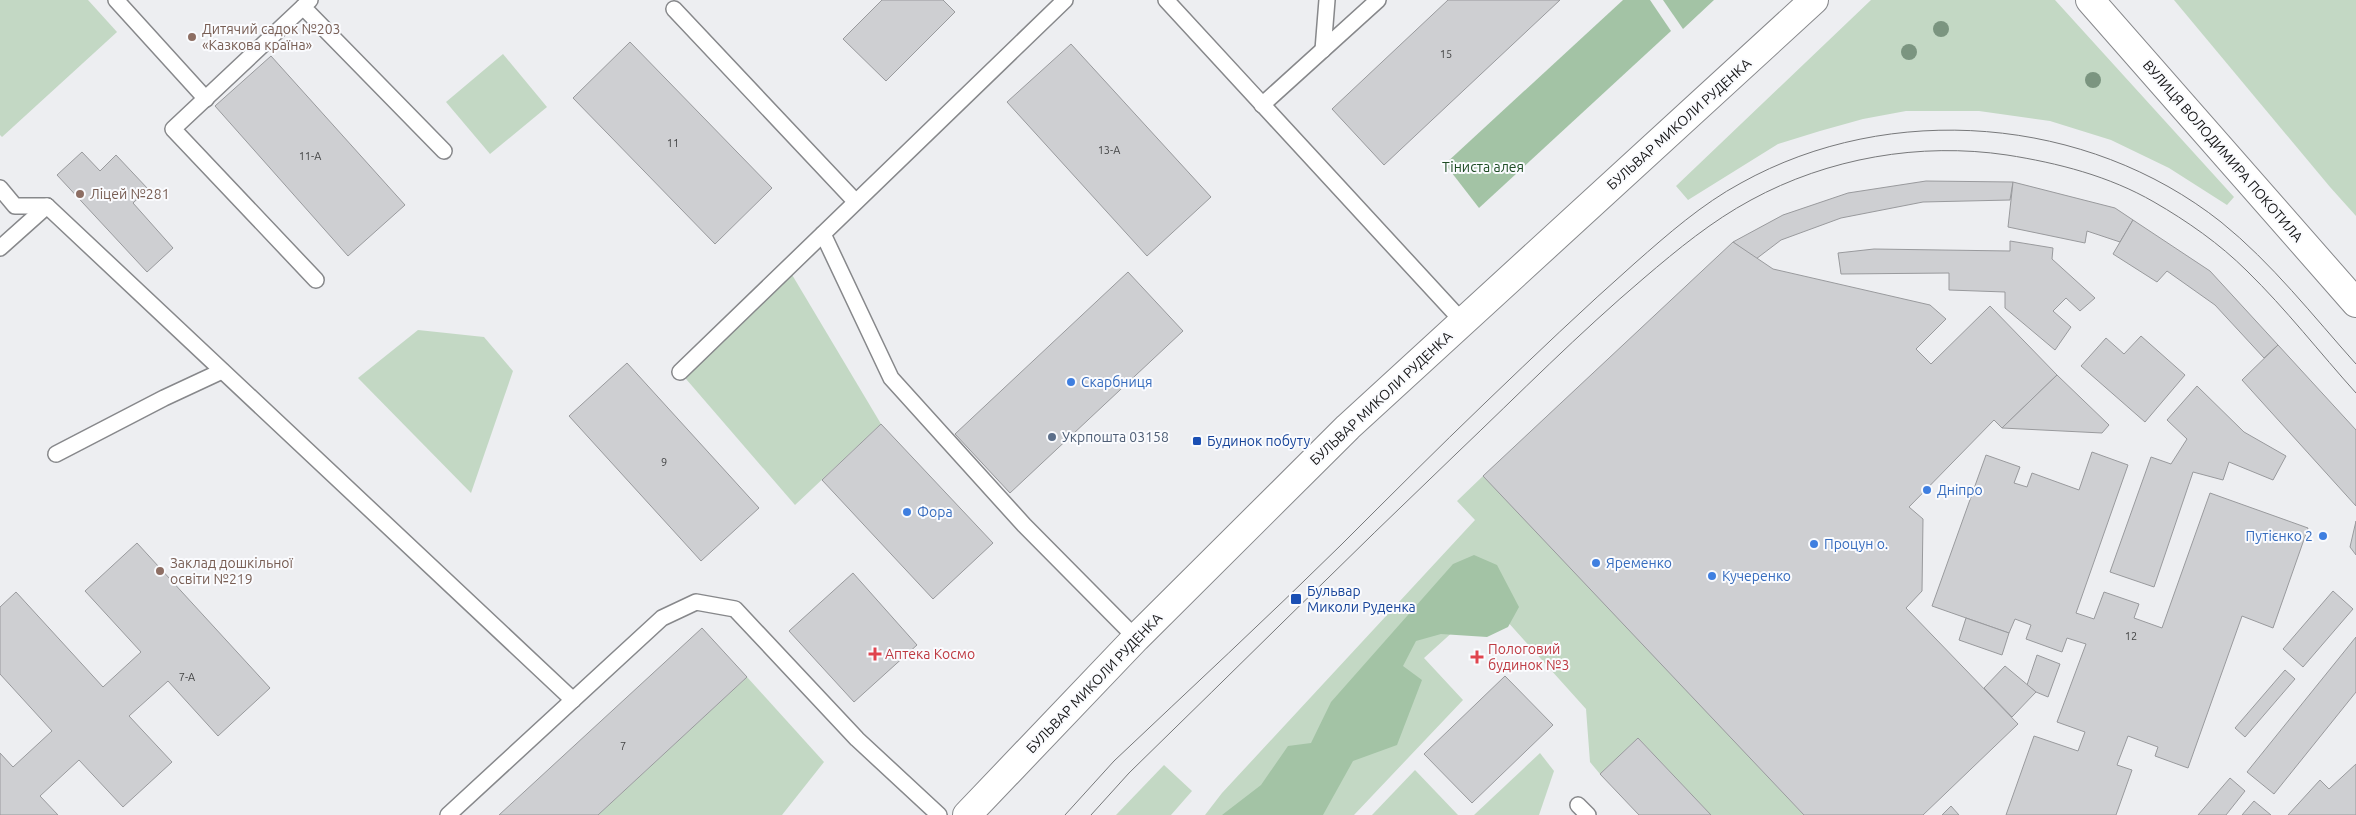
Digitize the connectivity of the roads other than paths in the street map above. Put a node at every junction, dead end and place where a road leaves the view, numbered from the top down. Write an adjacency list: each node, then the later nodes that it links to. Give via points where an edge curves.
1 (116, 0): 11 (lane)
2 (1065, 0): 15 (lane)
3 (1166, 0): 12 (lane)
4 (1327, 0): 10 (lane)
5 (1378, 0): 10 (lane)
6 (1814, 0): 21 (street, БУЛЬВАР МИКОЛИ РУДЕНКА)
7 (2090, 0): 20 (street, ВУЛИЦЯ ВОЛОДИМИРА ПОКОТИЛА)
8 (306, 3): 11 (lane); 13 (lane)
9 (674, 9): 15 (lane)
10 (1322, 50): 12 (lane)
11 (206, 99): 19 (lane, via 173,129)
12 (1262, 105): 21 (lane)
13 (444, 150)
14 (0, 188): 16 (lane, via 15,206)
15 (855, 201): 17 (lane)
16 (47, 206): 18 (lane); 22 (lane)
17 (823, 234): 23 (lane); 25 (lane, via 891,378 1024,525)
18 (0, 248)
19 (316, 280)
20 (2356, 302)
21 (1463, 322): 25 (street, БУЛЬВАР МИКОЛИ РУДЕНКА, via 1348,427)
22 (222, 371): 24 (lane); 26 (lane)
23 (680, 372)
24 (56, 454)
25 (1136, 638): 29 (street, БУЛЬВАР МИКОЛИ РУДЕНКА)
26 (573, 700): 27 (lane); 28 (lane, via 662,618 696,602 735,609 857,740)
27 (448, 815)
28 (938, 815)
29 (967, 815)

